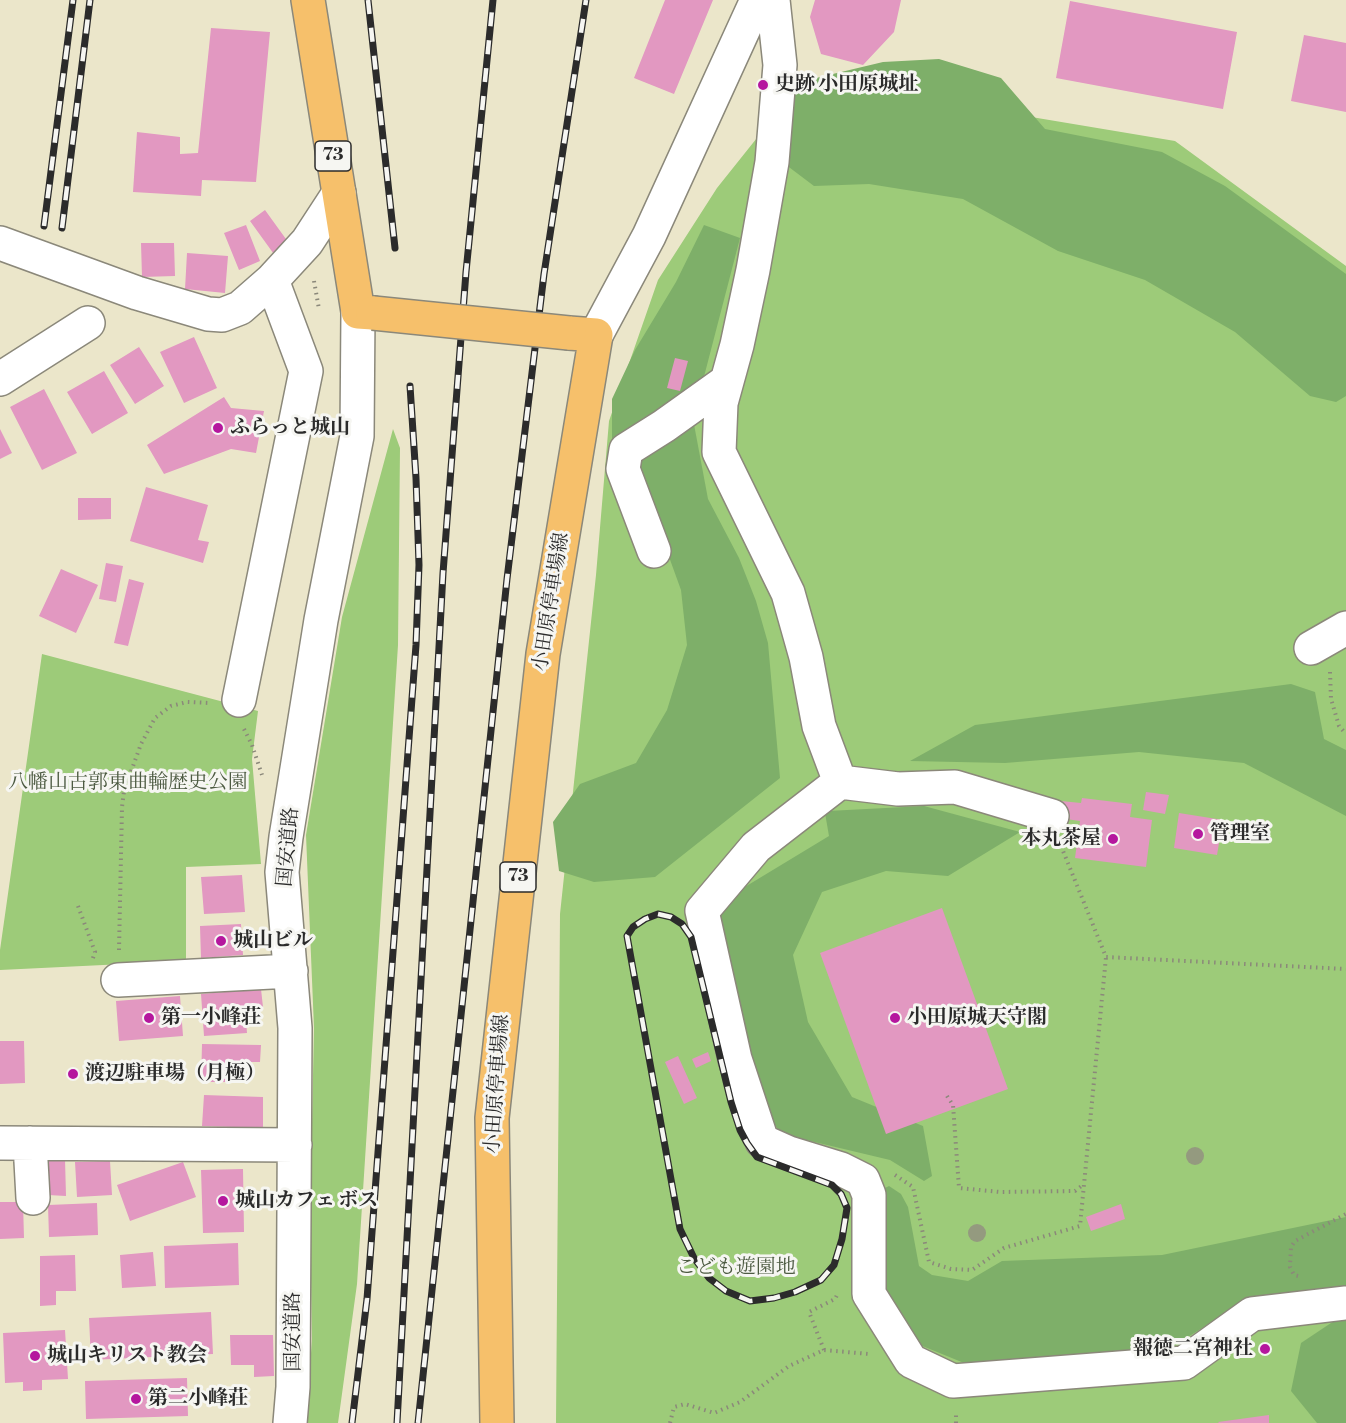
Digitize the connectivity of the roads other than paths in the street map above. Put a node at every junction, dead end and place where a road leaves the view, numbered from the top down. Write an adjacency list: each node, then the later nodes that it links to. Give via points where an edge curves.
1 (308, 0): 4 (main road, 73)
2 (757, 0): 9 (street, via 649,236)
3 (773, 0): 11 (street, via 780,65 772,162 753,270)
4 (339, 193): 6 (street, via 307,242); 8 (main road, 73)
5 (0, 243): 7 (street)
6 (272, 280): 7 (street, via 240,308 222,315); 13 (street, via 306,371)
7 (137, 293): 10 (street)
8 (365, 313): 9 (main road, bridge); 17 (street, 国安道路, via 357,436 285,837 282,872)
9 (582, 334): 23 (main road, 小田原停車場線 / 73, via 492,1118)
10 (0, 379)
11 (727, 381): 12 (street, via 626,450 623,469); 14 (street, via 721,403 719,452 789,594 819,726)
12 (654, 551)
13 (233, 710)
14 (840, 782): 15 (street, via 898,789 955,787); 21 (street, via 756,847 702,910 735,1059 762,1141 863,1180 869,1195 869,1294 911,1361 953,1381 1184,1363 1252,1314)
15 (1052, 816)
16 (105, 971): 17 (street)
17 (291, 971): 19 (street, 国安道路)
18 (15, 1143): 19 (street); 20 (street)
19 (295, 1145): 22 (street, 国安道路)
20 (33, 1198)
21 (1346, 1303)
22 (290, 1423)
23 (497, 1423)

